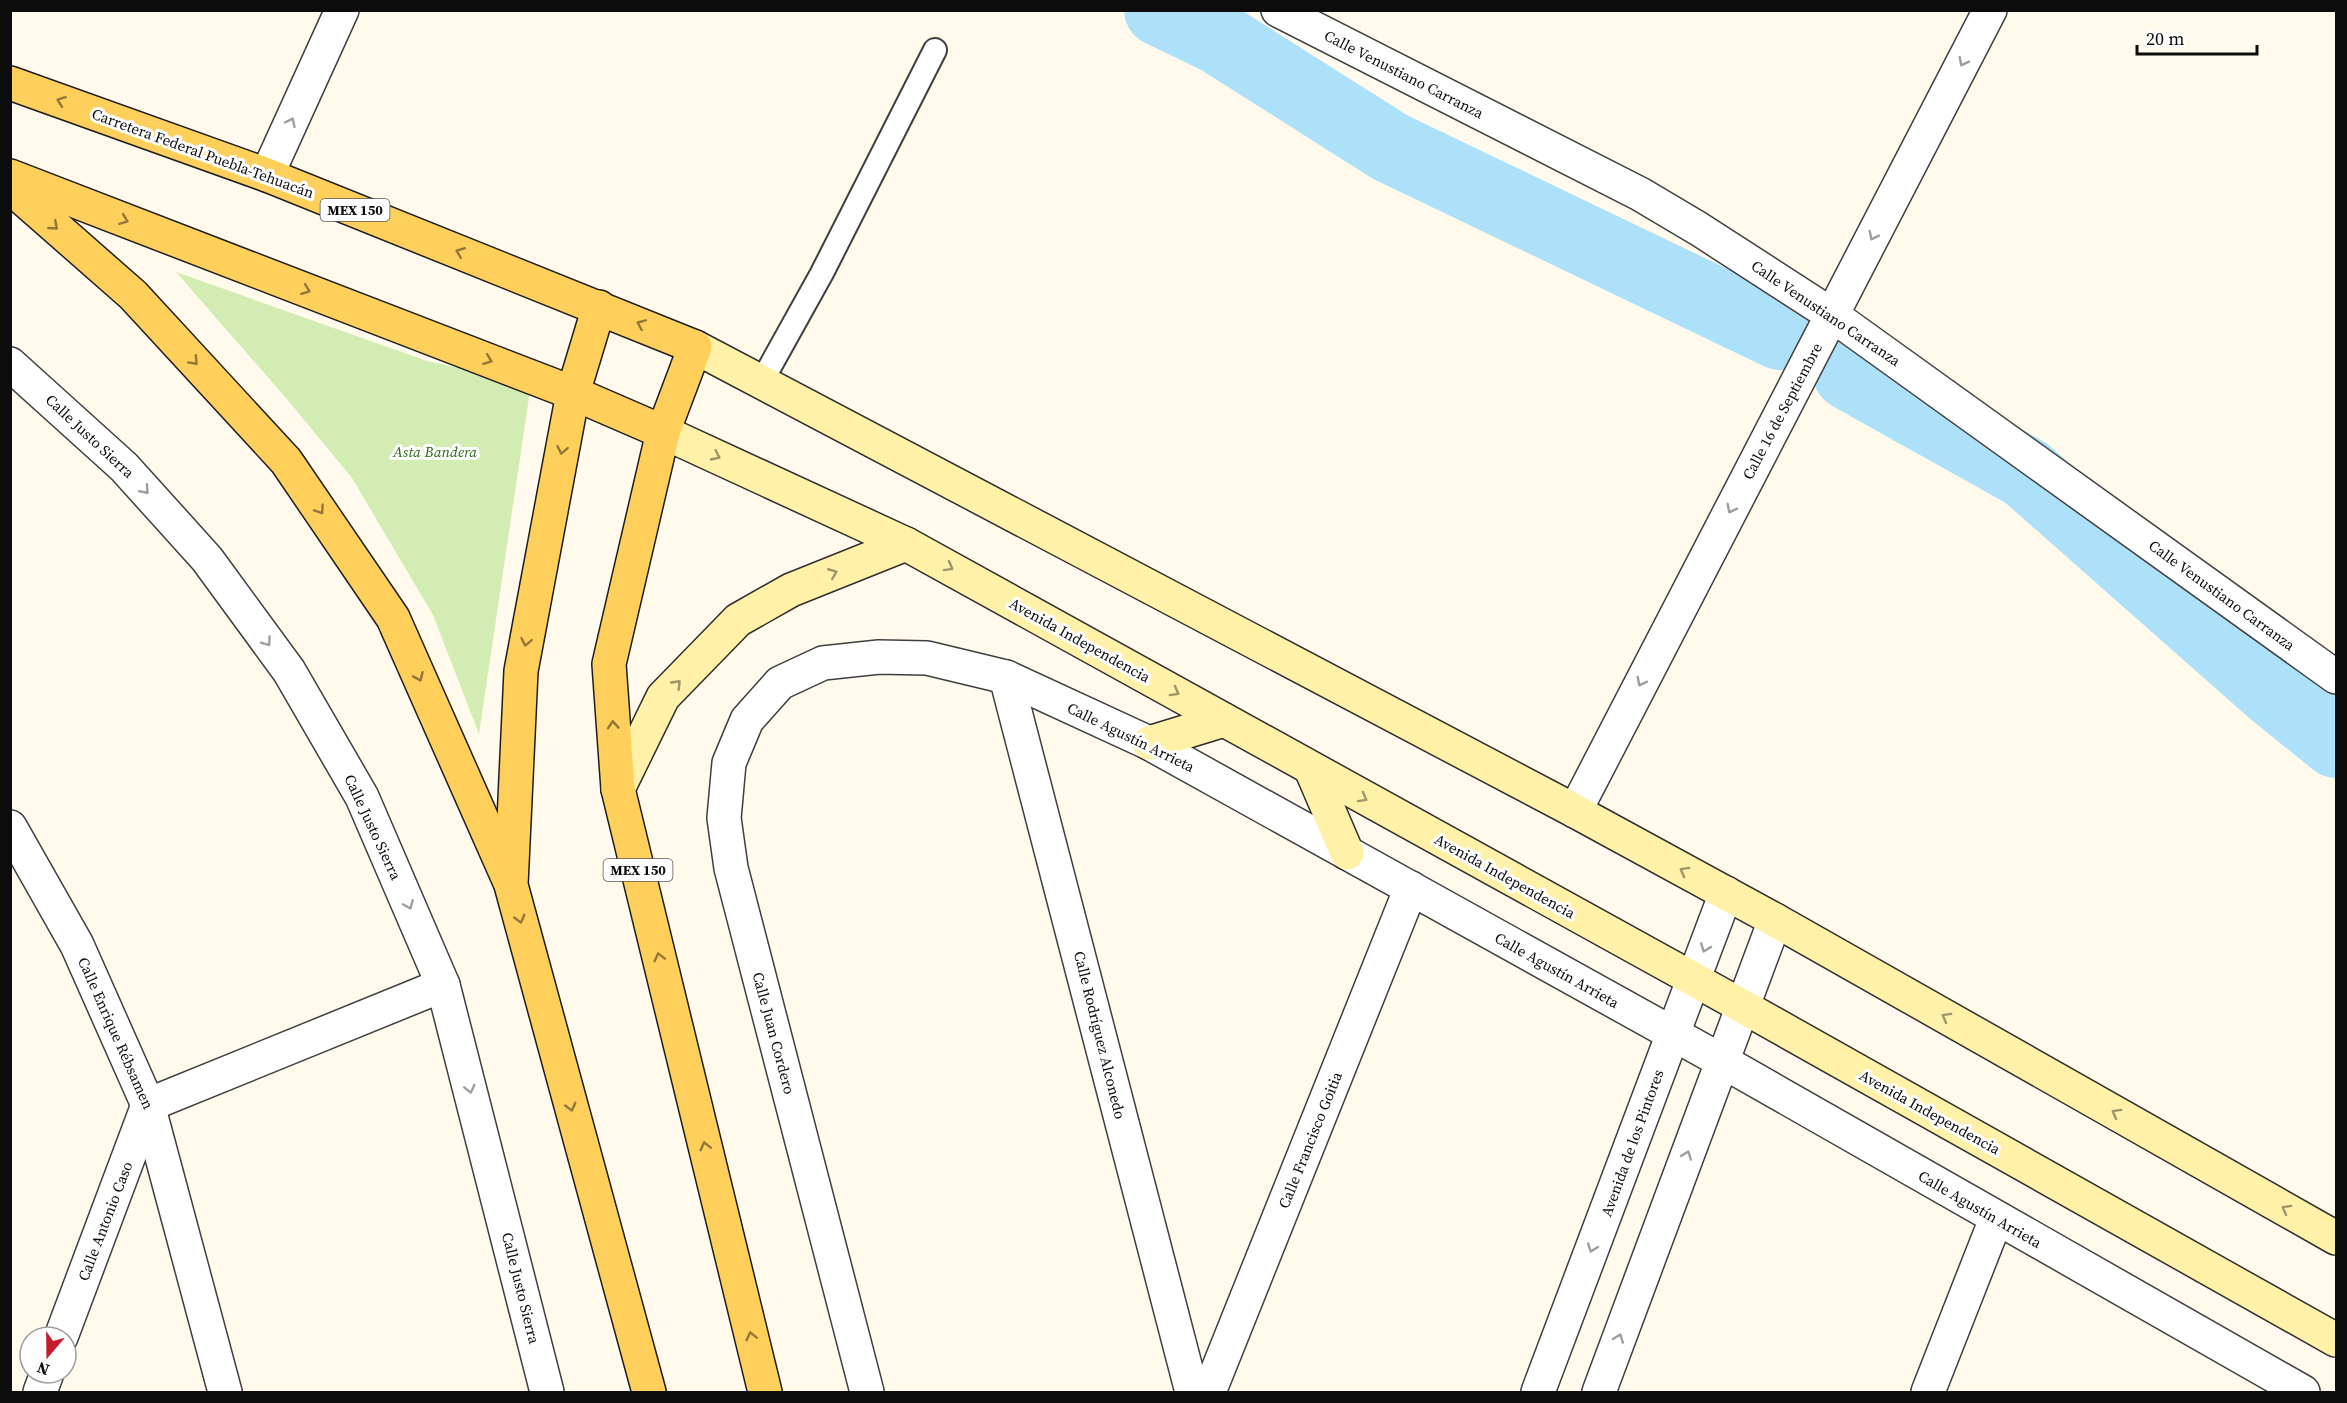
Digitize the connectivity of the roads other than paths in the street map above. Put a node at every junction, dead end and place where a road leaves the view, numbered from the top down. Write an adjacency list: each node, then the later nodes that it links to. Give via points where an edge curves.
1 (342, 10): 6 (street, one-way to 1)
2 (1278, 10): 10 (street, Calle Venustiano Carranza, via 1640,194)
3 (1990, 10): 10 (street, Calle 16 de Septiembre, one-way to 10)
4 (935, 50): 13 (lane, via 822,273)
5 (10, 83): 6 (main road, Carretera Federal Puebla-Tehuacán / MEX 150, one-way to 5)
6 (267, 175): 9 (main road, Carretera Federal Puebla-Tehuacán / MEX 150, one-way to 6)
7 (10, 176): 14 (main road, one-way to 14)
8 (10, 187): 27 (main road, one-way to 27, via 133,295 286,461 393,618)
9 (599, 307): 11 (main road, Carretera Federal Puebla-Tehuacán / MEX 150, one-way to 9); 14 (main road)
10 (1832, 315): 18 (street, Calle Venustiano Carranza); 24 (street, Calle 16 de Septiembre, one-way to 24)
11 (695, 347): 13 (main road); 15 (main road, MEX 150)
12 (10, 364): 32 (street, Calle Justo Sierra, one-way to 32, via 124,466 207,559 289,671 362,797)
13 (762, 381): 24 (main road)
14 (573, 393): 15 (main road); 27 (main road, one-way to 27, via 521,671)
15 (663, 432): 16 (main road, Avenida Independencia, one-way to 16); 23 (main road, MEX 150, one-way to 15, via 609,664)
16 (906, 543): 20 (main road, Avenida Independencia, one-way to 20); 23 (main road, one-way to 16, via 663,697 738,620 791,590)
17 (1006, 677): 19 (street, Calle Agustín Arrieta, via 927,658 879,657 823,663); 21 (street, Calle Agustín Arrieta); 47 (street, Calle Rodríguez Alconedo)
18 (2337, 677)
19 (780, 683): 46 (street, Calle Juan Cordero, via 747,720 729,763 724,818 734,880)
20 (1224, 720): 21 (main road); 22 (main road, Avenida Independencia)
21 (1149, 743): 26 (street, Calle Agustín Arrieta)
22 (1311, 769): 26 (main road); 31 (main road, Avenida Independencia, one-way to 31)
23 (618, 789): 45 (main road, MEX 150, one-way to 23)
24 (1575, 811): 29 (main road, one-way to 24)
25 (10, 826): 36 (street, Calle Enrique Rébsamen, via 77,945)
26 (1347, 852): 28 (street, Calle Agustín Arrieta)
27 (511, 885): 44 (main road, one-way to 44)
28 (1411, 888): 34 (street, Calle Agustín Arrieta); 48 (street, Calle Francisco Goitia)
29 (1726, 893): 30 (main road); 31 (street, Avenida de los Pintores, one-way to 31)
30 (1775, 920): 33 (street); 38 (main road, one-way to 30)
31 (1693, 979): 33 (main road, Avenida Independencia); 34 (street, Avenida de los Pintores)
32 (444, 985): 36 (street); 43 (street, Calle Justo Sierra, one-way to 43)
33 (1742, 1006): 35 (street); 40 (main road, Avenida Independencia)
34 (1672, 1034): 35 (street, Calle Agustín Arrieta); 49 (street, Avenida de los Pintores, one-way to 49)
35 (1722, 1061): 37 (street, Calle Agustín Arrieta); 50 (street, one-way to 35)
36 (148, 1105): 39 (street, Calle Antonio Caso); 42 (street, Calle Enrique Rébsamen)
37 (1996, 1219): 41 (street, Calle Agustín Arrieta); 51 (street)
38 (2337, 1238)
39 (66, 1325)
40 (2337, 1340)
41 (2262, 1382): 52 (street, Calle Agustín Arrieta)
42 (225, 1392)
43 (548, 1392)
44 (649, 1392)
45 (765, 1392)
46 (867, 1392)
47 (1192, 1392)
48 (1209, 1392)
49 (1538, 1392)
50 (1599, 1392)
51 (1928, 1392)
52 (2303, 1392)

